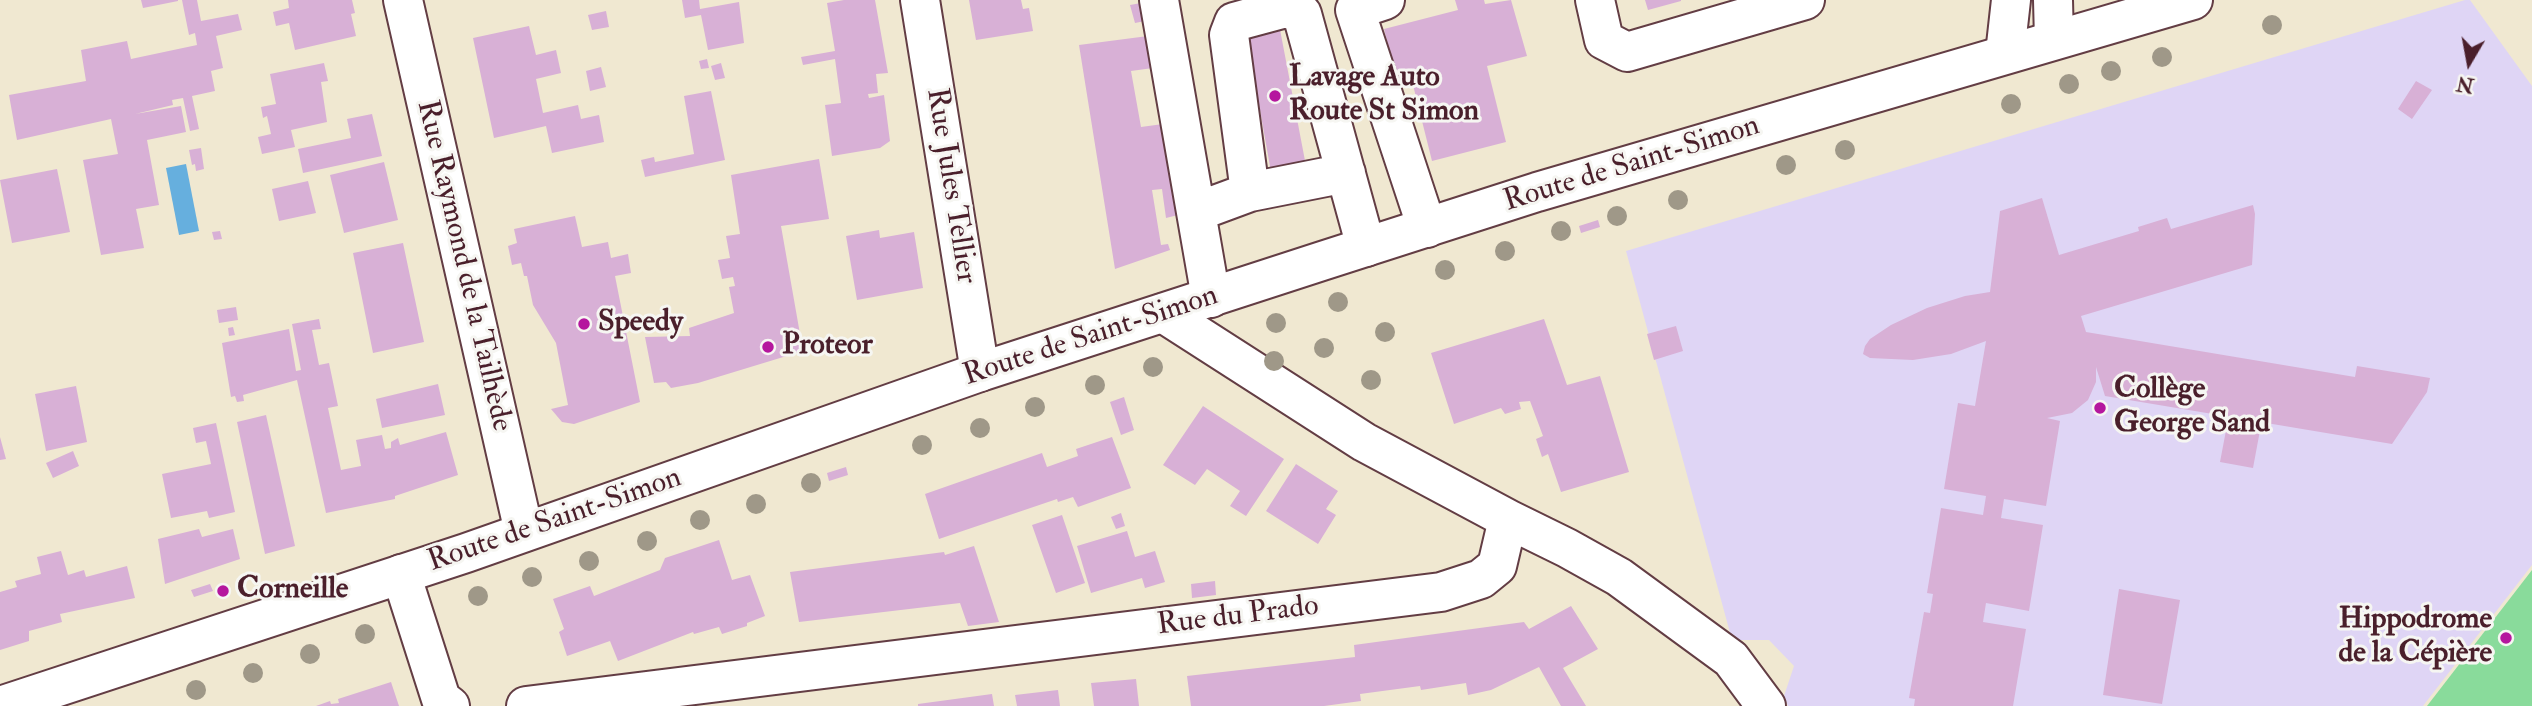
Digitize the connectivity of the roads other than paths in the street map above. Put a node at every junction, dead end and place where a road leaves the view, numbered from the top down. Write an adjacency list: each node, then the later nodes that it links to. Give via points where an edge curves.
1 (403, 0): 21 (street, Rue Raymond de la Tailhède)
2 (920, 0): 19 (street, Rue Jules Tellier)
3 (1159, 0): 14 (street)
4 (1385, 0): 15 (street, via 1354,10)
5 (1595, 0): 6 (street, via 1604,40 1627,52)
6 (1805, 0)
7 (2011, 0): 11 (street)
8 (2053, 0): 10 (street)
9 (2193, 0): 10 (street, Route de Saint-Simon)
10 (2054, 40): 11 (street, Route de Saint-Simon)
11 (2005, 54): 15 (street, Route de Saint-Simon)
12 (1346, 173): 13 (street); 13 (street, via 1302,14 1286,8 1234,22 1229,35); 16 (street)
13 (1250, 192): 14 (street)
14 (1196, 212): 17 (street)
15 (1427, 228): 16 (street, Route de Saint-Simon)
16 (1366, 247): 17 (street, Route de Saint-Simon)
17 (1211, 298): 18 (street, Route de Saint-Simon)
18 (1163, 313): 19 (street, Route de Saint-Simon); 20 (street, via 1364,442)
19 (980, 372): 21 (street, Route de Saint-Simon)
20 (1508, 519): 25 (street, Rue du Prado, via 1497,566 1481,579 1441,592); 26 (street, via 1567,548 1653,602 1731,659)
21 (524, 532): 22 (street, Route de Saint-Simon)
22 (401, 574): 23 (street, Route de Saint-Simon); 24 (street, via 441,699)
23 (0, 706)
24 (450, 706)
25 (527, 706)
26 (1766, 706)

